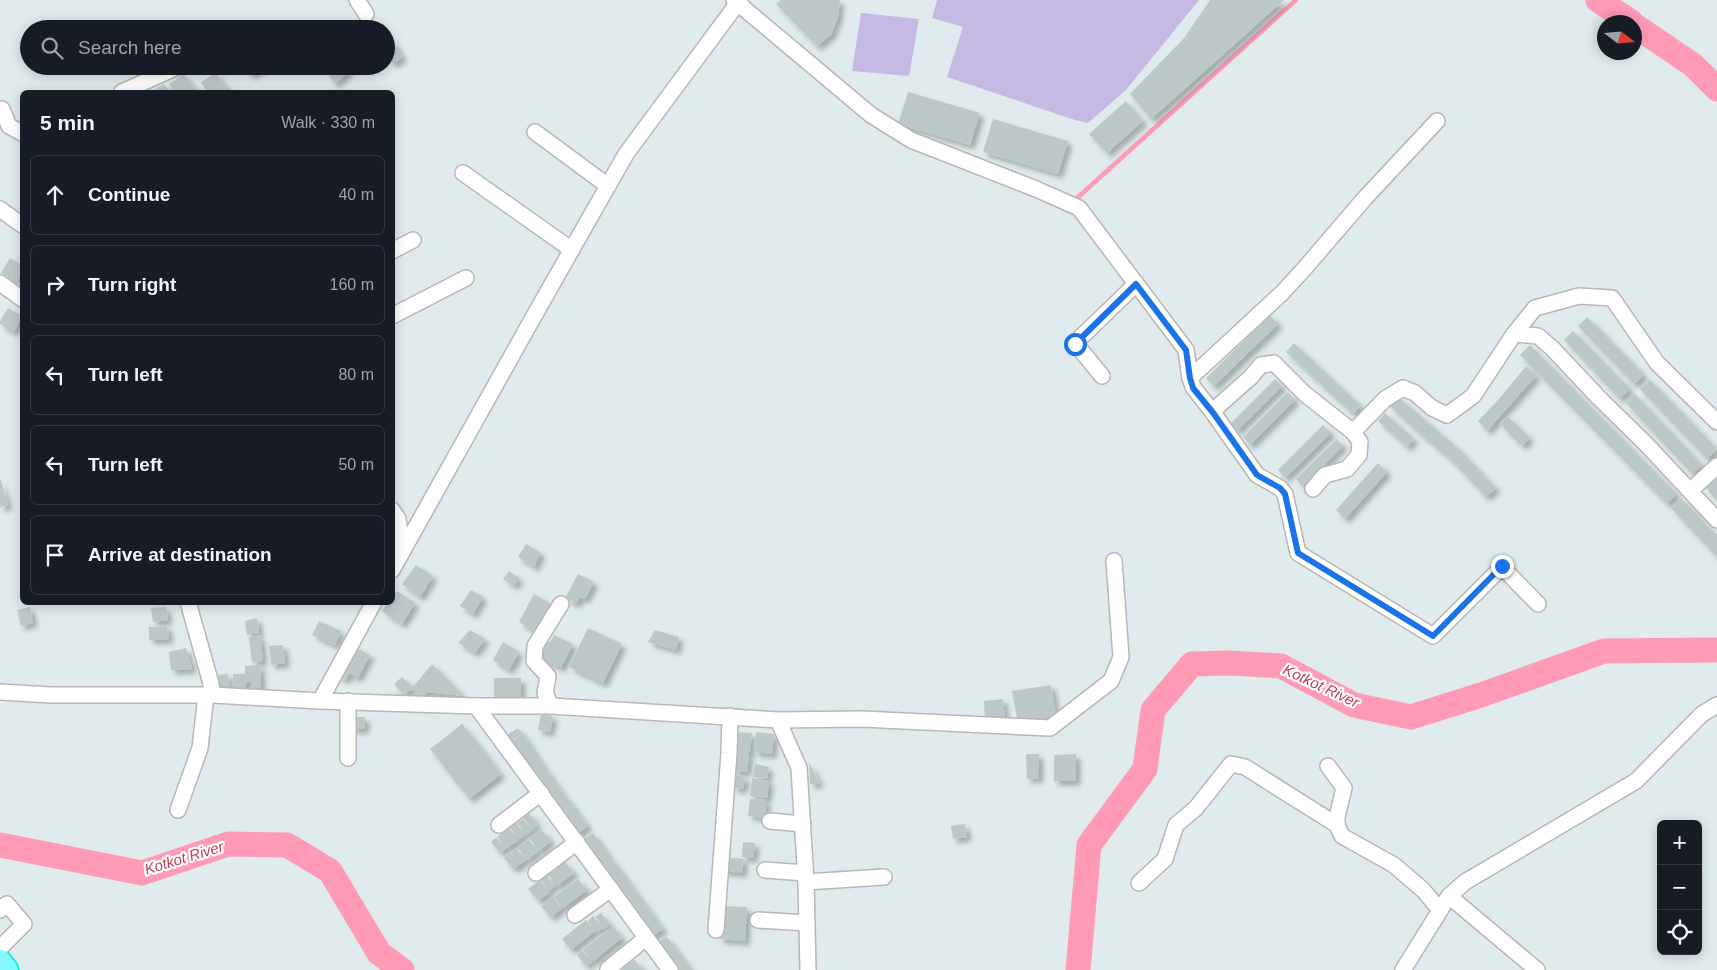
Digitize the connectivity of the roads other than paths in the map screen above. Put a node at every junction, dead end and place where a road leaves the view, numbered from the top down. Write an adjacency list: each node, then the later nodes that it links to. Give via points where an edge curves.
1 (357, 0): 3 (street)
2 (737, 1): 11 (street, via 626,154); 19 (street, via 871,115 911,140 1079,208)
3 (366, 14)
4 (160, 75): 5 (street)
5 (126, 90)
6 (1, 107): 8 (street, via 9,126)
7 (1438, 121): 24 (street, via 1282,293)
8 (20, 132)
9 (535, 132): 11 (street)
10 (463, 173): 16 (street)
11 (608, 186): 16 (street)
12 (0, 209): 13 (street)
13 (20, 224)
14 (414, 240): 15 (street)
15 (395, 250)
16 (572, 250): 33 (street)
17 (466, 278): 21 (street)
18 (0, 283): 20 (street)
19 (1136, 284): 23 (street, via 1075,344); 24 (street, via 1186,350)
20 (20, 298)
21 (395, 314)
22 (1514, 334): 26 (street, via 1535,308 1579,296 1612,298 1657,363); 27 (street, via 1473,396 1447,415 1403,388 1384,399); 30 (street, via 1538,336 1552,348)
23 (1102, 376)
24 (1190, 378): 25 (street, via 1193,388)
25 (1214, 414): 27 (street, via 1217,407 1261,366 1274,363 1323,410); 37 (street, via 1257,475 1285,494 1298,553 1433,636 1502,566)
26 (1717, 422)
27 (1353, 432): 29 (street, via 1360,442 1358,455 1347,469 1325,475)
28 (1717, 466): 30 (street)
29 (1313, 489)
30 (1690, 491): 32 (street)
31 (395, 514): 33 (street)
32 (1717, 520)
33 (403, 550): 35 (street)
34 (1114, 561): 48 (street, via 1121,658 1111,681 1050,728)
35 (395, 565)
36 (561, 604): 45 (street, via 535,646 534,661 548,676 545,693)
37 (1538, 604)
38 (189, 605): 41 (street, via 210,680)
39 (372, 605): 42 (street)
40 (0, 692): 41 (street)
41 (209, 695): 42 (street); 52 (street, via 200,748)
42 (320, 701): 43 (street)
43 (348, 701): 44 (street); 49 (street)
44 (476, 706): 45 (street); 51 (street)
45 (551, 706): 47 (street)
46 (1717, 706): 64 (street, via 1702,714 1636,781 1465,882)
47 (730, 716): 48 (street); 70 (street)
48 (778, 720): 54 (street, via 799,768)
49 (348, 758)
50 (1328, 766): 56 (street, via 1344,788)
51 (541, 793): 55 (street); 57 (street)
52 (178, 810)
53 (770, 821): 54 (street)
54 (802, 824): 60 (street)
55 (499, 825)
56 (1337, 826): 62 (street, via 1244,767 1231,764 1196,808 1176,825 1165,859); 66 (street, via 1342,836 1394,865)
57 (577, 842): 59 (street); 63 (street)
58 (765, 870): 60 (street)
59 (536, 873)
60 (806, 877): 61 (street); 69 (street)
61 (884, 877)
62 (1139, 883)
63 (611, 889): 67 (street); 71 (street)
64 (1449, 896): 66 (street); 79 (street)
65 (0, 910): 72 (street, via 7,904 24,924)
66 (1440, 910): 78 (street)
67 (575, 915)
68 (758, 920): 69 (street)
69 (807, 923): 77 (street)
70 (716, 930)
71 (646, 938): 74 (street); 76 (street)
72 (0, 948)
73 (0, 961): 75 (highway)
74 (608, 968)
75 (7, 970)
76 (670, 970)
77 (808, 970)
78 (1403, 970)
79 (1537, 970)

